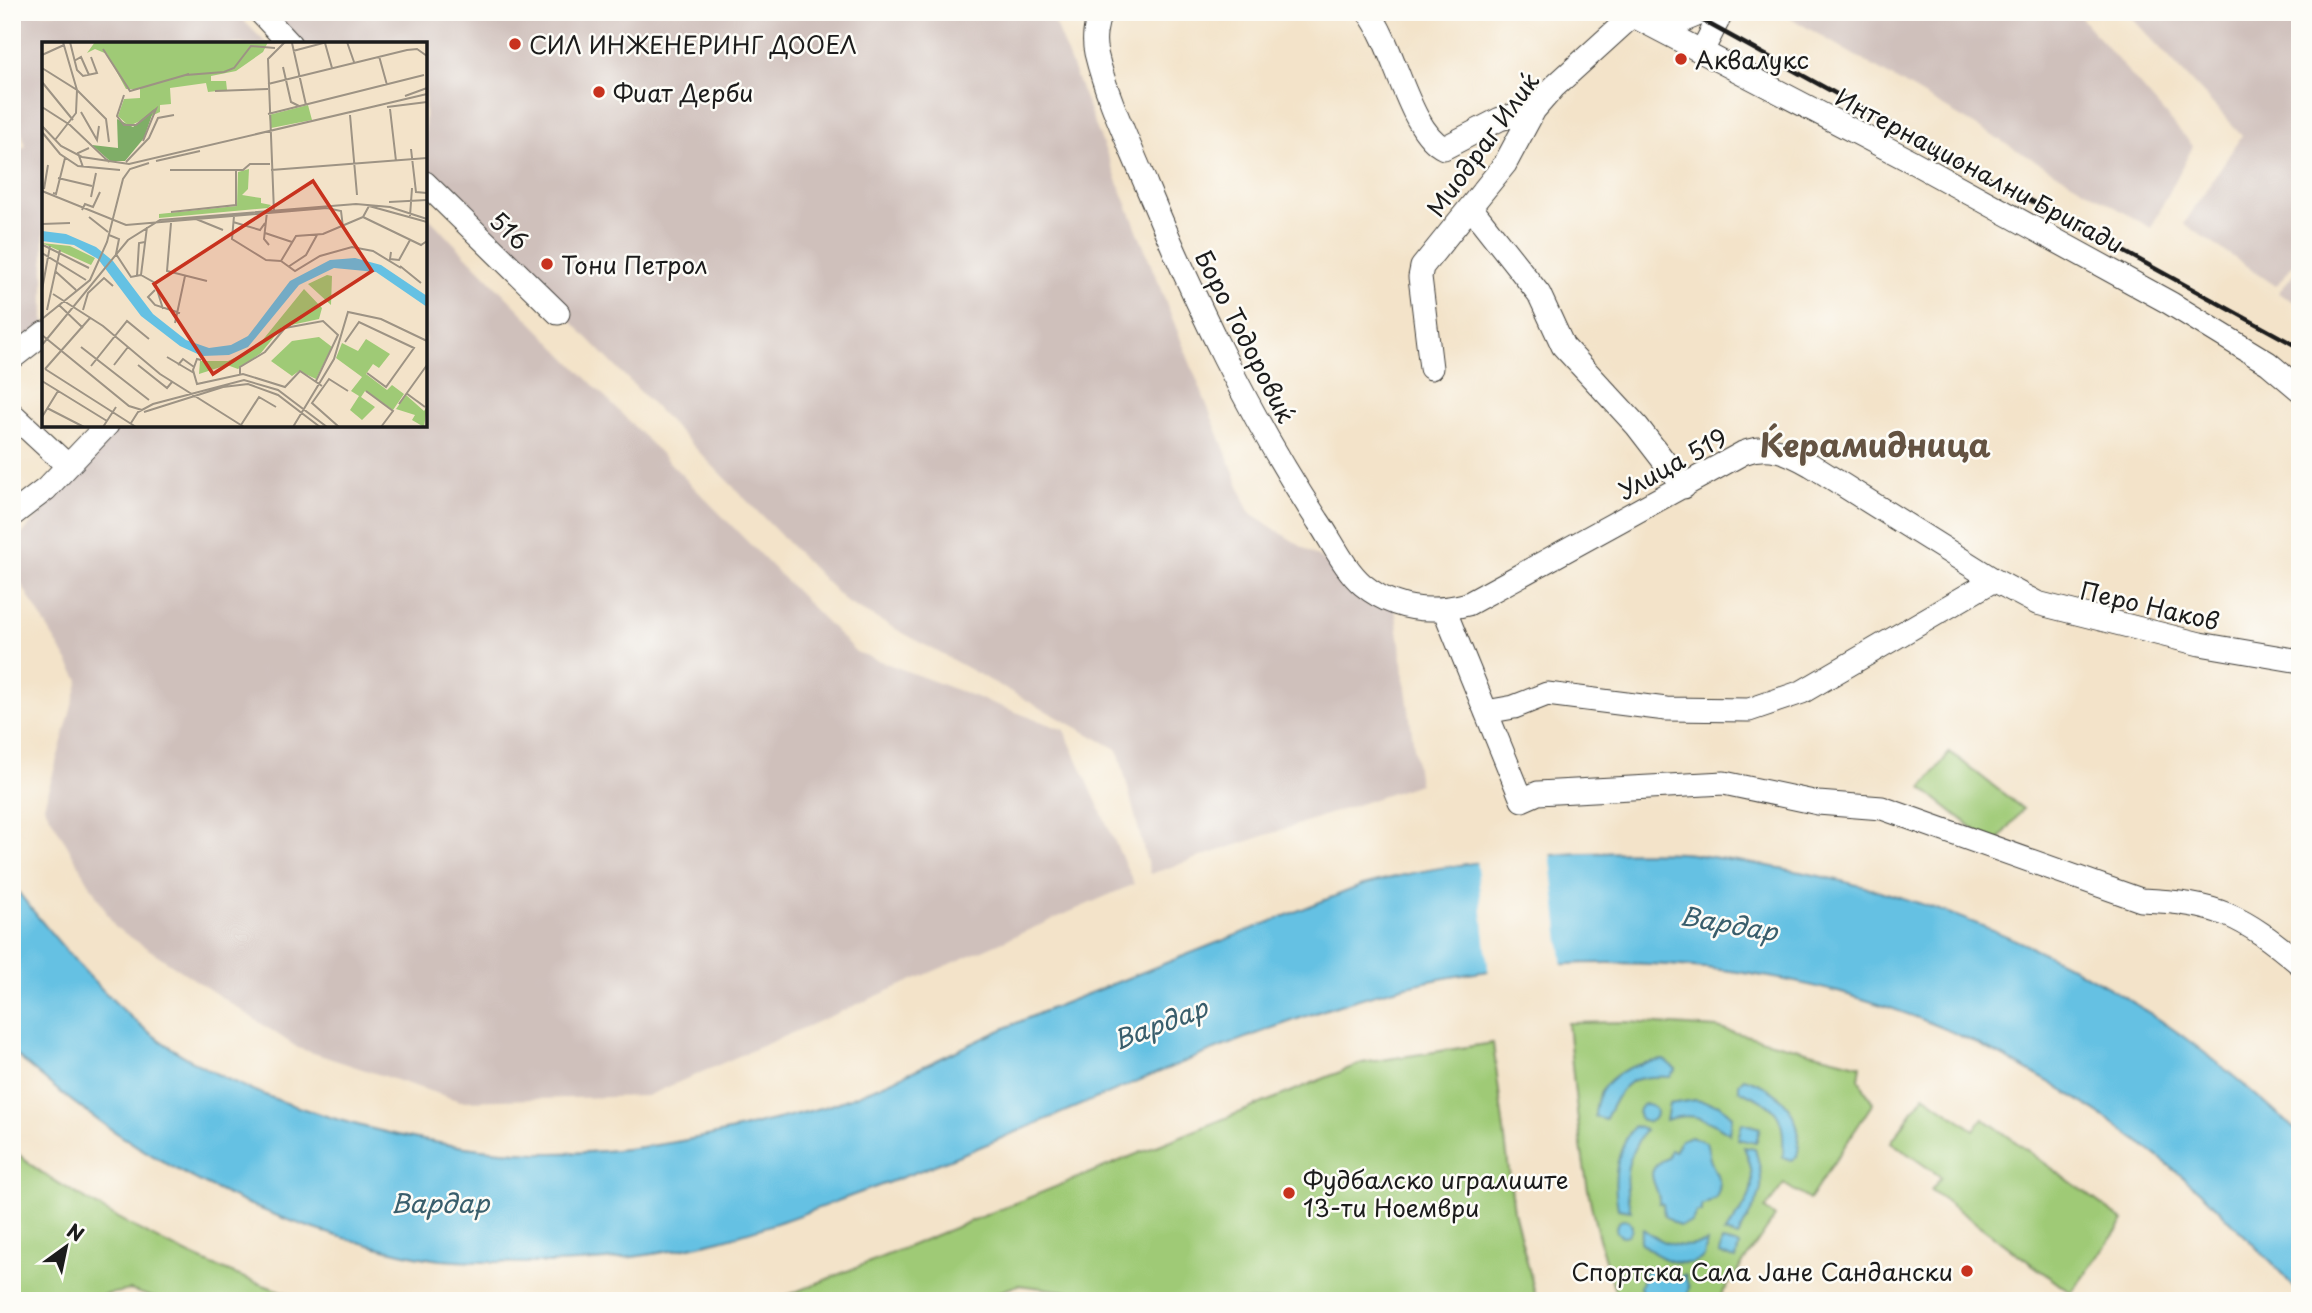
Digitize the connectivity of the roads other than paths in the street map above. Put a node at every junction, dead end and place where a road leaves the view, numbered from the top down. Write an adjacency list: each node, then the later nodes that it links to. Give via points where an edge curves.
1 (260, 12): 7 (street)
2 (1101, 12): 23 (street, Боро Тодоровиќ, via 1095,51 1111,102 1191,291 1267,436 1361,583 1403,608)
3 (1367, 12): 9 (street, via 1401,75 1415,116 1436,144 1444,148 1500,119)
4 (1722, 12): 8 (street)
5 (1700, 13): 6 (street, via 1677,23); 8 (street, via 1692,32)
6 (1629, 14): 8 (street, Интернационални Бригади); 9 (street, Миодраг Илиќ)
7 (288, 42)
8 (1696, 48): 16 (street, Интернационални Бригади, via 2170,303 2268,363)
9 (1534, 110): 11 (street, Миодраг Илиќ, via 1505,164)
10 (427, 185): 12 (street, 516)
11 (1472, 209): 15 (street, Миодраг Илиќ, via 1422,267); 20 (street, via 1539,294 1563,346 1637,425)
12 (558, 313)
13 (42, 335): 14 (street)
14 (12, 358)
15 (1431, 368)
16 (2300, 390)
17 (12, 414): 19 (street)
18 (105, 427): 19 (street)
19 (67, 465): 21 (street, via 46,489)
20 (1685, 486): 22 (street, Улица 519, via 1750,450 1786,451); 23 (street, Улица 519, via 1468,604)
21 (12, 515)
22 (1994, 580): 24 (street, Перо Наков, via 2061,611 2223,649); 25 (street, via 1802,692 1749,710 1666,709 1547,694)
23 (1444, 609): 25 (street)
24 (2300, 661)
25 (1486, 712): 26 (street, via 1522,800 1538,793 1724,783 1818,803 1882,808 2141,900 2179,901 2222,910 2264,933)
26 (2300, 964)

